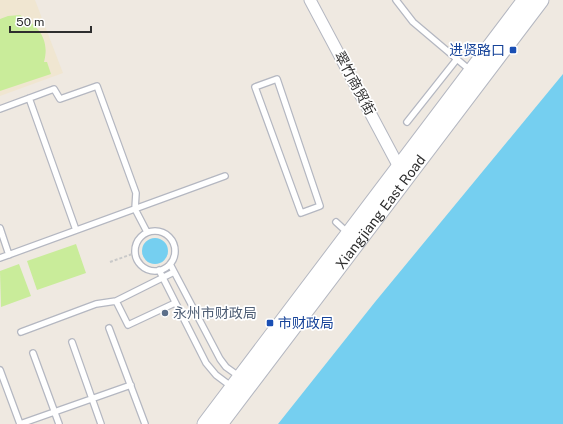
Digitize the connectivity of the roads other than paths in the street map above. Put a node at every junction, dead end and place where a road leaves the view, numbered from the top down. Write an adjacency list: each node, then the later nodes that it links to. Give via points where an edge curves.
1 (310, 0): 10 (street, 翠竹商贸街)
2 (396, 0): 5 (lane, via 413,22)
3 (525, 0): 6 (main road, Xiangjiang East Road)
4 (541, 0): 40 (main road, Xiangjiang East Road)
5 (457, 59): 6 (lane); 9 (lane)
6 (472, 71): 10 (main road, Xiangjiang East Road)
7 (29, 98): 8 (lane); 13 (lane, via 54,89 60,100 97,86 136,193); 16 (lane)
8 (0, 109)
9 (407, 122)
10 (399, 167): 18 (main road, Xiangjiang East Road)
11 (224, 176): 13 (lane)
12 (320, 206): 12 (lane, via 277,79 255,86 301,213)
13 (135, 209): 16 (lane); 17 (lane)
14 (336, 222): 18 (lane)
15 (0, 228): 19 (lane)
16 (76, 230): 19 (lane)
17 (147, 232): 21 (lane, via 160,231 171,238 175,256); 22 (lane, via 138,241 135,253 141,265 147,269)
18 (349, 234): 32 (main road, Xiangjiang East Road)
19 (9, 255): 20 (lane)
20 (0, 258)
21 (170, 264): 22 (lane); 23 (lane)
22 (159, 270): 24 (lane)
23 (174, 272): 24 (lane); 32 (lane, via 220,359)
24 (162, 277): 25 (lane); 26 (lane)
25 (116, 301): 26 (lane, via 128,325); 28 (lane, via 96,304)
26 (175, 303): 32 (lane, via 211,370)
27 (109, 328): 33 (lane)
28 (21, 332)
29 (72, 342): 34 (lane)
30 (33, 353): 35 (lane)
31 (0, 370): 35 (lane, via 20,424)
32 (236, 382): 39 (main road, Xiangjiang East Road)
33 (130, 385): 34 (lane); 38 (lane)
34 (92, 399): 35 (lane); 37 (lane)
35 (55, 412): 36 (lane)
36 (59, 424)
37 (101, 424)
38 (145, 424)
39 (204, 424)
40 (220, 424)

